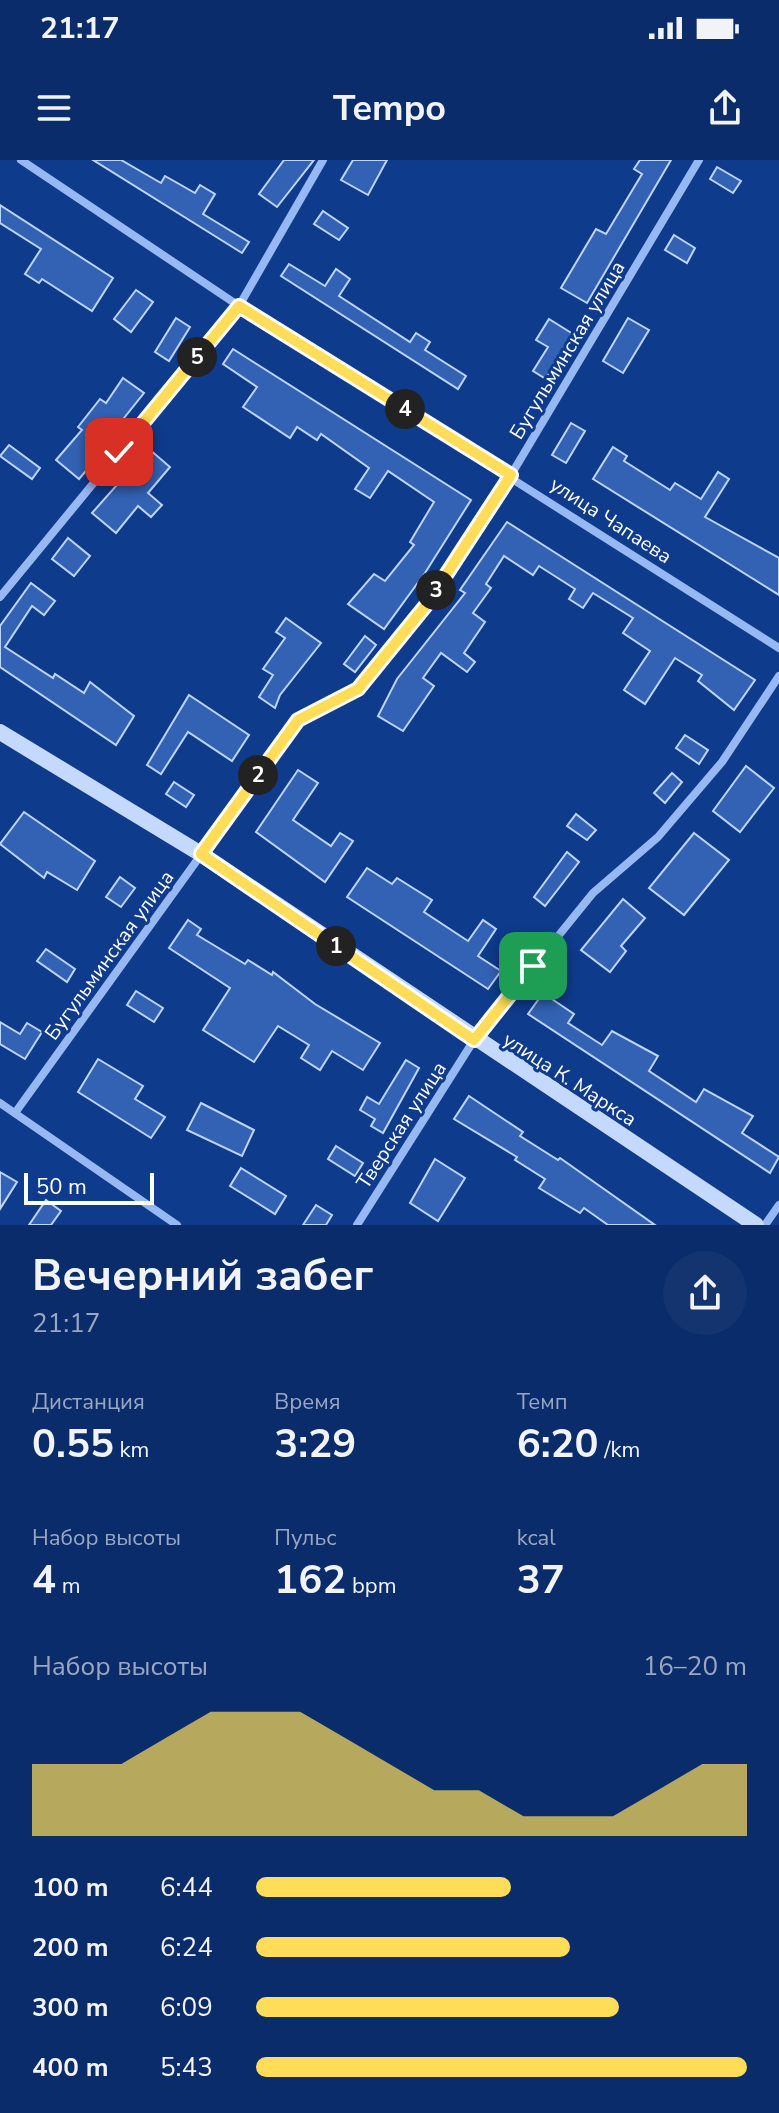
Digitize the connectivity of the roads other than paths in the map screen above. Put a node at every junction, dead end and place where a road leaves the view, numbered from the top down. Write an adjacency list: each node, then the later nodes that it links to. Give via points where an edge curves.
1 (21, 160): 4 (street, улица Чапаева)
2 (323, 160): 4 (street)
3 (699, 160): 5 (street, Бугульминская улица)
4 (239, 306): 5 (street, улица Чапаева); 6 (street)
5 (511, 475): 7 (street, улица Чапаева); 10 (street, Бугульминская улица, via 427,604 378,665 358,689 298,720)
6 (0, 597)
7 (779, 648)
8 (779, 676): 11 (street, Тверская улица, via 722,762 658,837 593,893)
9 (0, 732): 10 (main road, улица К. Маркса)
10 (201, 854): 11 (main road, улица К. Маркса); 13 (street, Бугульминская улица)
11 (474, 1040): 16 (street, Тверская улица); 17 (main road, улица К. Маркса)
12 (0, 1103): 13 (street)
13 (15, 1113): 15 (street)
14 (779, 1205): 18 (street)
15 (177, 1225)
16 (357, 1225)
17 (756, 1225)
18 (765, 1225)

